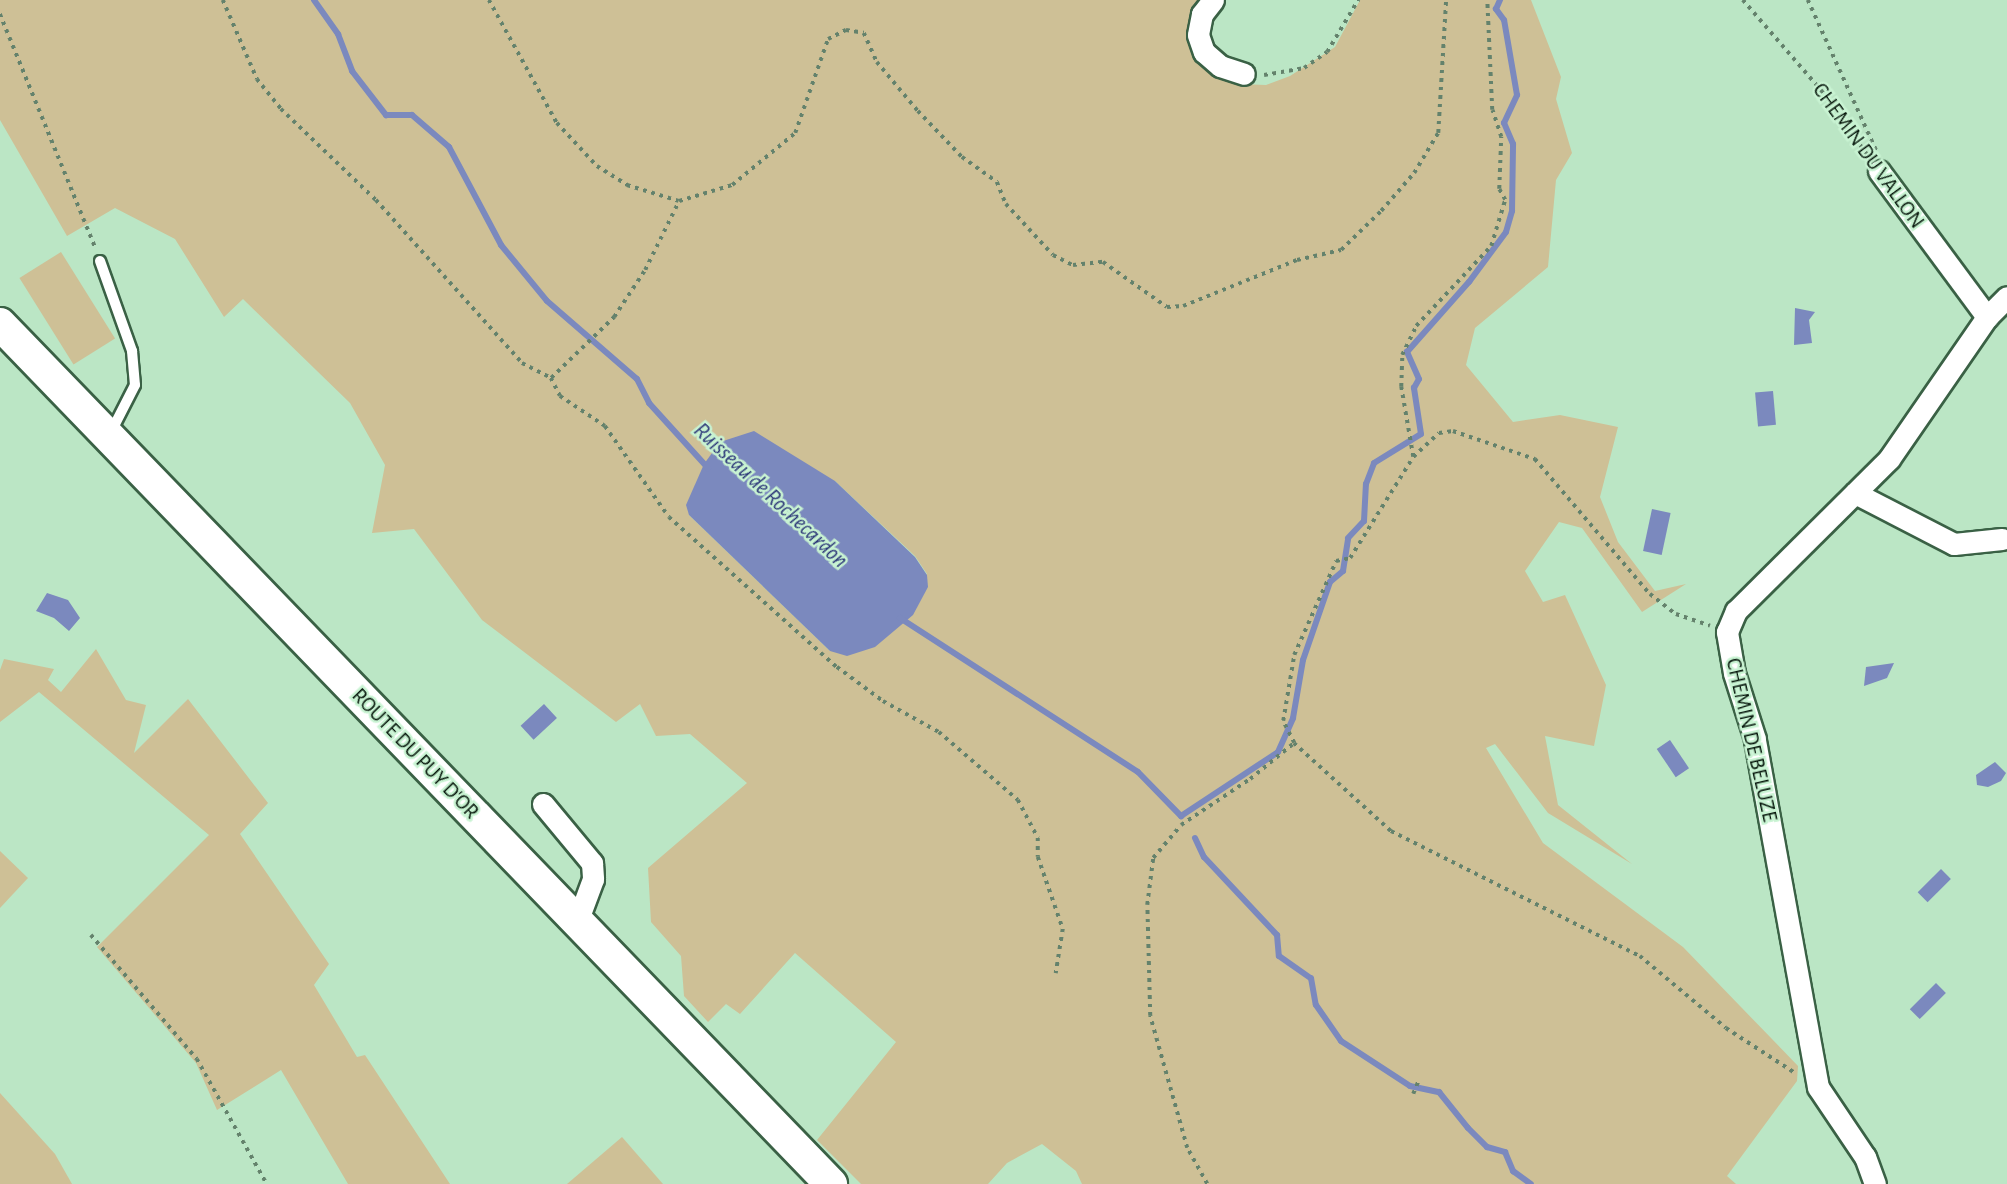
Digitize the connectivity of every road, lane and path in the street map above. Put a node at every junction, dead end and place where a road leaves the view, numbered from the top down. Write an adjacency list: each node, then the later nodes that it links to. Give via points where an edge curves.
1 (223, 0): 17 (path, via 257,79 281,109 376,200 522,363)
2 (489, 0): 12 (path, via 557,123 597,166 627,185)
3 (1213, 0): 10 (street, via 1202,14 1198,35 1204,52 1220,66)
4 (1359, 0): 10 (path, via 1327,52 1304,68 1278,76)
5 (1446, 0): 12 (path, via 1438,133 1414,173 1341,250 1297,260 1183,306 1158,303 1103,262 1073,265 1053,255 1006,204 997,182 962,157 918,111 877,62 864,33 846,30 828,39 795,133 732,185)
6 (1487, 0): 19 (path, via 1492,110 1501,137 1499,189 1505,200 1491,246 1416,326 1402,355)
7 (1743, 0): 11 (path, CHEMIN DU VALLON, via 1821,90)
8 (1808, 0): 11 (path, via 1877,152)
9 (0, 14): 13 (path)
10 (1244, 74)
11 (1880, 172): 15 (street, CHEMIN DU VALLON)
12 (679, 201): 17 (path, via 614,317)
13 (100, 261): 18 (lane, via 132,351 135,385)
14 (2007, 296): 15 (street, CHEMIN DE BELUZE)
15 (1987, 317): 20 (street, CHEMIN DE BELUZE, via 1889,459)
16 (0, 324): 18 (main road, ROUTE DU PUY D'OR)
17 (551, 378): 27 (path, via 560,396 605,426 669,517 714,562 837,667 883,701 939,732 1018,800 1038,838 1038,856 1063,929)
18 (109, 437): 25 (main road, ROUTE DU PUY D'OR)
19 (1413, 457): 22 (path, via 1439,433 1453,431 1535,459 1650,594 1676,614); 23 (path, via 1350,558 1336,562 1294,655 1283,721)
20 (1855, 493): 21 (street, via 1954,544); 22 (street, CHEMIN DE BELUZE, via 1736,611)
21 (2002, 539)
22 (1727, 632): 29 (street, CHEMIN DE BELUZE, via 1734,673 1755,739)
23 (1294, 743): 29 (path, via 1391,831 1640,956 1726,1028); 33 (path, via 1181,825 1153,858 1147,905 1150,1016 1187,1148)
24 (543, 804): 25 (street, via 592,863 593,879)
25 (577, 922): 32 (main road, ROUTE DU PUY D'OR)
26 (91, 935): 31 (path, via 197,1059)
27 (1056, 973)
28 (1419, 1079): 30 (path)
29 (1818, 1087): 34 (street, CHEMIN DE BELUZE, via 1865,1157)
30 (1413, 1094)
31 (267, 1184)
32 (831, 1184)
33 (1207, 1184)
34 (1875, 1184)

